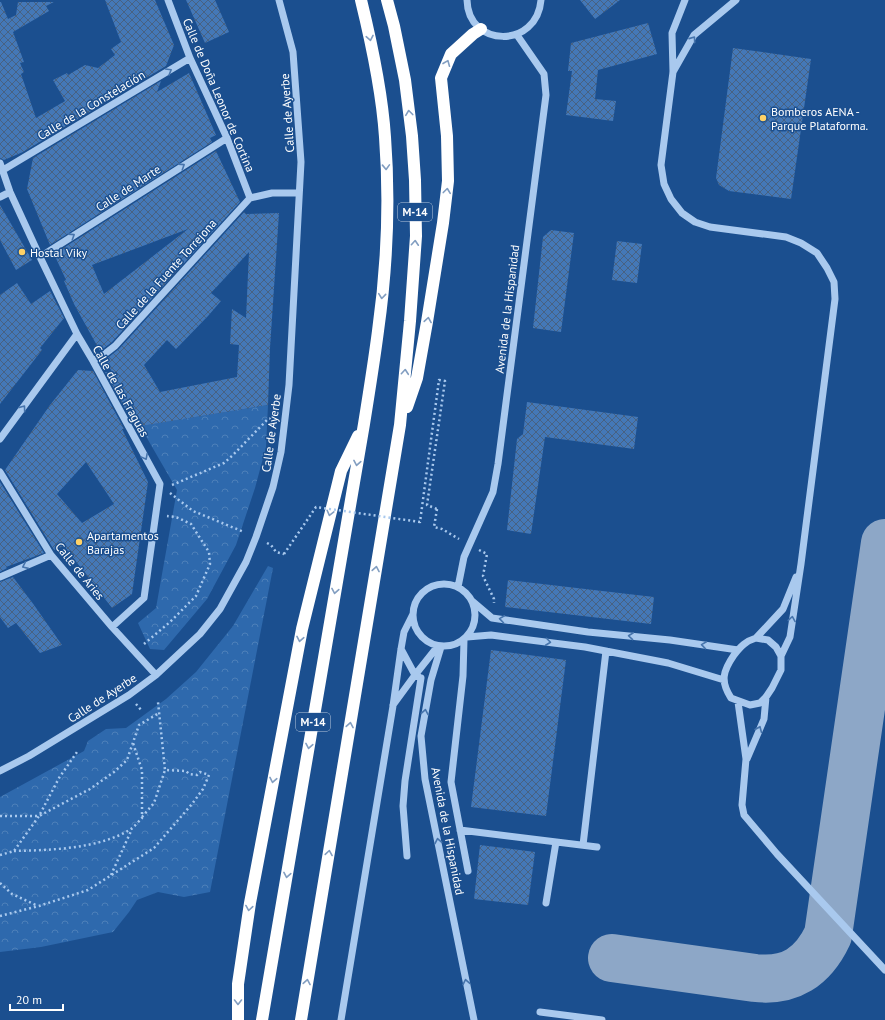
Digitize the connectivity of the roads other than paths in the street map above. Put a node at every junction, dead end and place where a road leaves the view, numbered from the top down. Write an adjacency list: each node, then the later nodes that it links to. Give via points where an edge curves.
1 (168, 0): 11 (street, Calle de Doña Leonor de Cortina)
2 (280, 0): 16 (street, Calle de Ayerbe, via 293,52 301,162)
3 (361, 0): 22 (highway, M-14, one-way to 22, via 379,82 385,137 387,208 385,265)
4 (387, 0): 23 (highway, M-14, one-way to 4, via 416,236 415,180 405,80)
5 (467, 0): 9 (street, via 472,20)
6 (541, 0): 10 (street, via 535,20)
7 (685, 0): 12 (street, via 672,32)
8 (736, 0): 12 (street, one-way to 8, via 694,36)
9 (481, 29): 10 (street, via 492,35); 23 (highway, one-way to 9, via 417,378 448,180 447,136 441,78 451,54)
10 (517, 35): 29 (street, Avenida de la Hispanidad, via 544,74 546,96 493,492 464,557)
11 (190, 58): 13 (street, Calle de Doña Leonor de Cortina); 14 (street, Calle de la Constelación, one-way to 11)
12 (673, 72): 27 (street, via 661,165 664,184 671,199 682,213 695,222 710,227 786,237 801,243 816,253 834,282 835,299)
13 (227, 138): 18 (street, Calle de Doña Leonor de Cortina); 19 (street, Calle de Marte, one-way to 13)
14 (1, 166): 15 (street, Calle de las Fraguas)
15 (10, 192): 17 (street); 19 (street, Calle de las Fraguas)
16 (298, 193): 18 (street); 40 (street, Calle de Ayerbe, via 288,385 281,452 273,486 246,562 220,609 200,634)
17 (0, 197)
18 (250, 198): 21 (street, Calle de la Fuente Torrejona, via 115,346)
19 (40, 257): 20 (street, Calle de las Fraguas)
20 (77, 334): 21 (street, Calle de las Fraguas); 24 (street, one-way to 20)
21 (94, 361): 32 (street, Calle de las Fraguas, one-way to 32, via 160,484 144,598)
22 (364, 424): 58 (highway, one-way to 58, via 341,471 302,629 250,903 238,984); 59 (highway, M-14, one-way to 59)
23 (400, 425): 60 (highway, M-14, one-way to 23)
24 (0, 439)
25 (0, 472): 26 (street, Calle de Aries)
26 (51, 555): 28 (street, one-way to 28); 32 (street, Calle de Aries)
27 (801, 564): 34 (street, via 783,610); 39 (street, one-way to 27, via 790,637)
28 (0, 577)
29 (458, 587): 30 (street, via 466,592); 31 (street, via 446,584 434,586 423,592 416,602)
30 (472, 601): 33 (street, via 476,610 476,620); 37 (street, one-way to 30, via 492,618)
31 (413, 614): 35 (street, via 414,625 419,634 427,642); 36 (street, via 404,632)
32 (112, 627): 40 (street, Calle de Aries)
33 (466, 638): 35 (street, via 453,646); 38 (street, one-way to 38, via 491,635); 49 (street, via 451,782)
34 (756, 638): 37 (street, via 746,642); 39 (street, via 768,640)
35 (440, 646): 41 (street); 42 (street, Avenida de la Hispanidad)
36 (401, 649): 41 (street); 46 (street)
37 (738, 650): 43 (street, via 727,665)
38 (606, 651): 43 (street, via 668,663); 51 (street)
39 (781, 656): 44 (street, via 781,670)
40 (156, 675): 48 (street, Calle de Ayerbe, via 123,700 30,756)
41 (418, 676): 42 (street); 46 (street); 53 (street, via 403,806)
42 (430, 680): 62 (street, Avenida de la Hispanidad, one-way to 42, via 425,779 421,736)
43 (724, 680): 45 (street, via 731,698)
44 (766, 697): 45 (street, via 760,703); 47 (street, one-way to 44, via 764,719)
45 (738, 702): 47 (street)
46 (393, 706): 61 (street)
47 (746, 759): 56 (street, via 742,805 744,816)
48 (0, 771)
49 (460, 830): 50 (street); 54 (street)
50 (556, 842): 51 (street); 55 (street)
51 (583, 845): 52 (street)
52 (597, 847)
53 (407, 856)
54 (468, 871)
55 (546, 903)
56 (885, 970)
57 (540, 1012): 63 (street)
58 (238, 1020)
59 (262, 1020)
60 (301, 1020)
61 (341, 1020)
62 (474, 1020)
63 (602, 1020)

